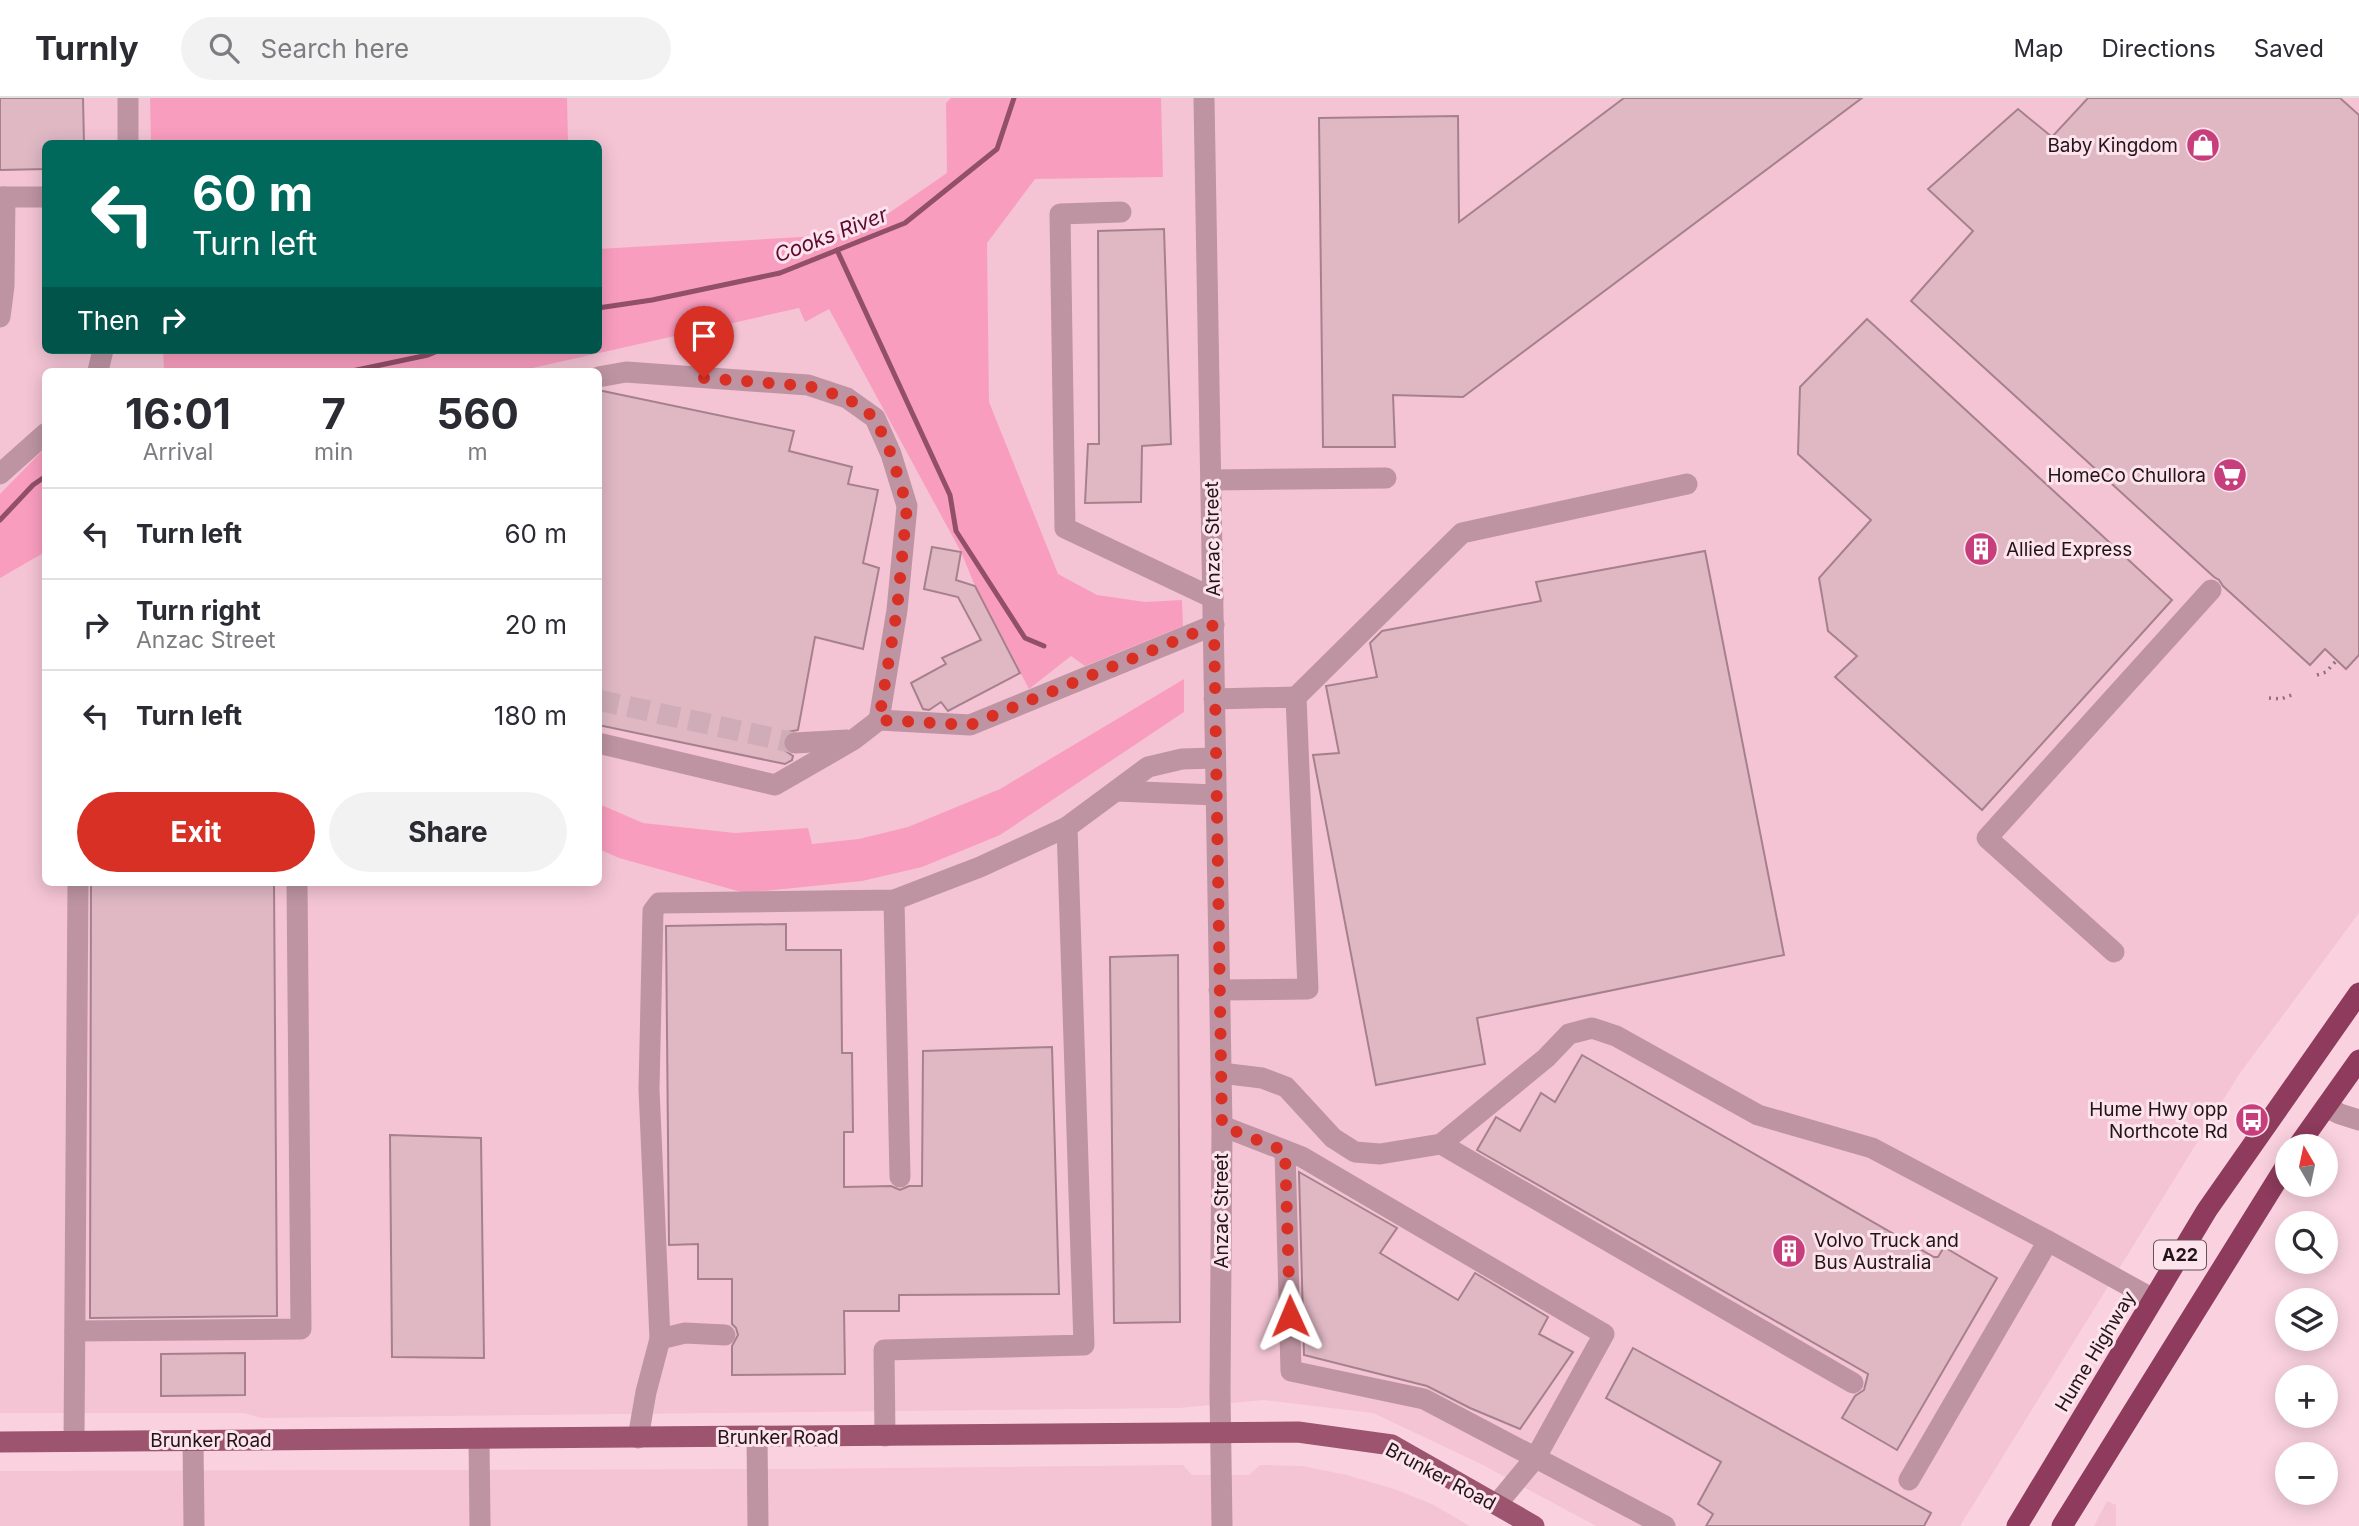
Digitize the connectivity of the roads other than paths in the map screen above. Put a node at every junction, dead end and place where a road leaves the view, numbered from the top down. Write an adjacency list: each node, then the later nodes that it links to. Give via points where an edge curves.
1 (128, 98): 3 (street)
2 (1204, 98): 12 (street, Anzac Street)
3 (128, 140)
4 (2, 197): 5 (street); 7 (street)
5 (42, 197)
6 (1121, 212): 15 (street, via 1060,214 1065,528)
7 (0, 317)
8 (602, 376): 19 (street, via 626,372 808,386 847,398 875,418 907,506 897,610)
9 (42, 437): 10 (street)
10 (0, 474)
11 (1386, 478): 12 (street)
12 (1211, 480): 15 (street, Anzac Street)
13 (1687, 484): 17 (street, via 1462,533)
14 (2211, 590): 30 (street, via 1987,838)
15 (1213, 598): 16 (street, Anzac Street)
16 (1214, 625): 18 (street, Anzac Street); 19 (street, via 970,725)
17 (1296, 697): 18 (street); 31 (street, via 1308,989)
18 (1214, 699): 23 (street, Anzac Street)
19 (879, 720): 20 (street)
20 (853, 740): 21 (street); 22 (street, via 775,785)
21 (795, 743)
22 (602, 744)
23 (1215, 758): 24 (street, via 1148,767); 25 (street, Anzac Street)
24 (1116, 791): 25 (street); 26 (street)
25 (1216, 795): 31 (street, Anzac Street)
26 (1067, 827): 29 (street); 50 (street, via 1084,1345 884,1350)
27 (78, 886): 45 (street)
28 (298, 886): 45 (street, via 301,1329)
29 (894, 900): 41 (street); 47 (street, via 659,903 653,911 649,1089)
30 (2114, 952)
31 (1219, 990): 34 (street, Anzac Street)
32 (2359, 993): 44 (highway, Hume Highway / A22, via 2207,1210)
33 (2359, 1060): 35 (highway)
34 (1221, 1073): 37 (street, Anzac Street); 39 (street, via 1262,1078 1286,1087 1333,1138 1355,1152 1380,1154)
35 (2326, 1107): 36 (street); 38 (highway)
36 (2359, 1120)
37 (1222, 1126): 40 (street); 49 (street, Anzac Street)
38 (2307, 1134)
39 (1441, 1144): 43 (street, via 1569,1034 1592,1028 1616,1036 1758,1115 1872,1148); 48 (street)
40 (1285, 1151): 57 (street, via 1291,1371 1424,1399); 57 (street, via 1604,1334)
41 (900, 1177)
42 (2275, 1183): 67 (highway, A22)
43 (2048, 1241): 44 (street); 58 (street)
44 (2153, 1299): 66 (highway, Hume Highway / A22)
45 (75, 1331): 54 (street)
46 (725, 1335): 47 (street, via 685,1333)
47 (660, 1339): 52 (street)
48 (1853, 1383)
49 (1221, 1433): 50 (main road, Brunker Road); 59 (main road, Brunker Road, via 1298,1432 1392,1445); 63 (street, Anzac Street)
50 (886, 1436): 51 (main road, Brunker Road)
51 (757, 1437): 52 (main road, Brunker Road); 62 (street)
52 (638, 1438): 53 (main road, Brunker Road)
53 (479, 1439): 55 (main road, Brunker Road); 61 (street)
54 (74, 1441): 55 (main road, Brunker Road); 56 (main road, Brunker Road)
55 (193, 1441): 60 (street)
56 (0, 1442)
57 (1535, 1457): 59 (street); 65 (street)
58 (1909, 1480)
59 (1497, 1504): 64 (main road, Brunker Road)
60 (194, 1526)
61 (480, 1526)
62 (758, 1526)
63 (1223, 1526)
64 (1534, 1526)
65 (1665, 1526)
66 (2017, 1526)
67 (2062, 1526)

